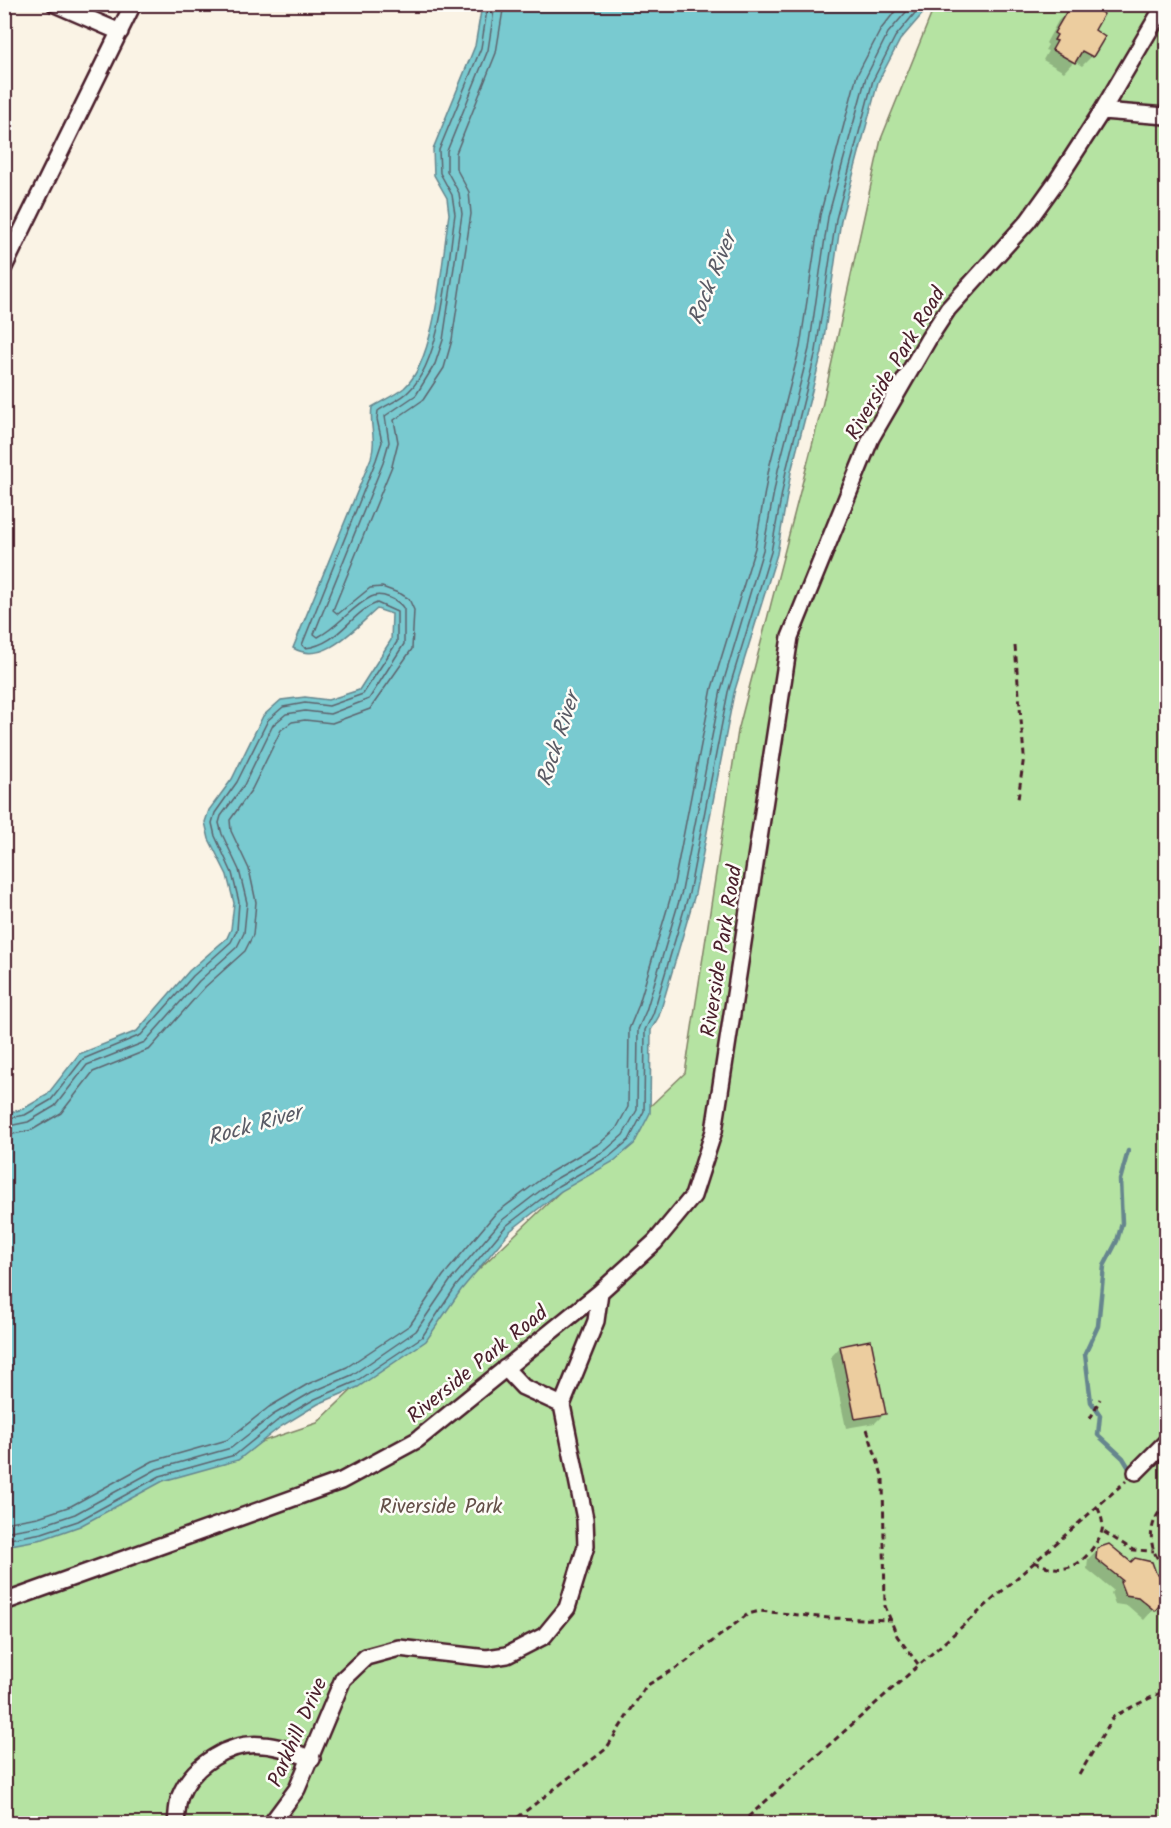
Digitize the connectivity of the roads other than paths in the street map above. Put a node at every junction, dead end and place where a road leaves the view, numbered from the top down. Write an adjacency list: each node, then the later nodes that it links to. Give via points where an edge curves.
1 (55, 4): 4 (street)
2 (134, 4): 4 (street)
3 (1165, 4): 5 (street, Riverside Park Road)
4 (120, 32): 7 (street)
5 (1102, 111): 6 (street); 8 (street, Riverside Park Road, via 1028,221 948,309 872,438 790,637 711,1140 693,1196 655,1242)
6 (1167, 116)
7 (4, 267)
8 (600, 1292): 9 (street, Riverside Park Road); 10 (street, via 596,1321)
9 (505, 1368): 10 (street, via 523,1387); 13 (street, Riverside Park Road, via 417,1440 340,1481)
10 (562, 1405): 14 (street, Parkhill Drive, via 585,1519 586,1546 575,1588 555,1624 535,1642 507,1655 488,1658 399,1648 366,1657 343,1679)
11 (1167, 1442): 12 (street)
12 (1136, 1472)
13 (4, 1602)
14 (312, 1759): 15 (street, via 260,1744 213,1757 192,1776 180,1796); 16 (street, Parkhill Drive, via 297,1789)
15 (176, 1824)
16 (271, 1824)

